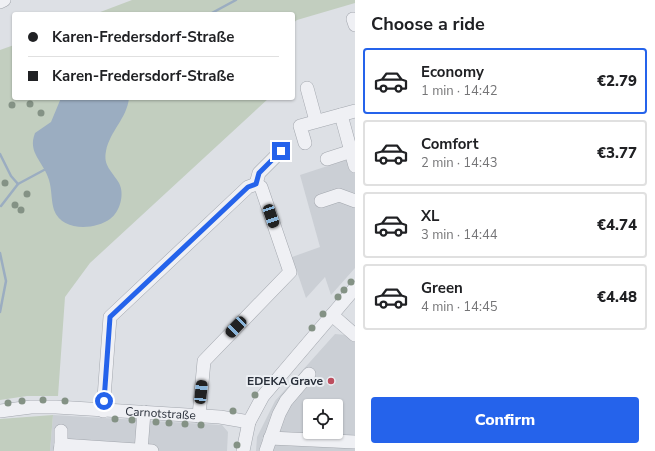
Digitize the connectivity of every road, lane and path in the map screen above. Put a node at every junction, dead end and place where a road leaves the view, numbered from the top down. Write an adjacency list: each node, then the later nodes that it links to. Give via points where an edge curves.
1 (4, 0): 2 (street)
2 (0, 1)
3 (307, 88): 6 (street)
4 (355, 111): 5 (street)
5 (341, 115): 6 (street); 9 (street)
6 (316, 121): 7 (street, via 300,126)
7 (305, 143)
8 (281, 151): 12 (street, via 259,173)
9 (353, 151): 10 (street); 11 (street)
10 (327, 159)
11 (355, 166)
12 (256, 184): 19 (street, via 248,187 110,317); 22 (street, via 261,187 290,272 204,361)
13 (321, 201): 14 (street, via 339,195)
14 (355, 201)
15 (355, 288): 16 (street)
16 (332, 315): 17 (street); 23 (street, via 269,388)
17 (355, 335)
18 (309, 374): 25 (street, via 286,401)
19 (104, 410): 20 (street, Carnotstraße, via 45,407); 21 (street, Carnotstraße)
20 (0, 411)
21 (144, 412): 22 (street, Carnotstraße); 28 (street)
22 (199, 416): 23 (street, Carnotstraße)
23 (249, 422): 29 (street)
24 (61, 431): 27 (street)
25 (270, 438): 26 (street); 30 (street)
26 (355, 442)
27 (60, 448): 28 (street, via 96,447)
28 (145, 451)
29 (243, 451)
30 (266, 451)

